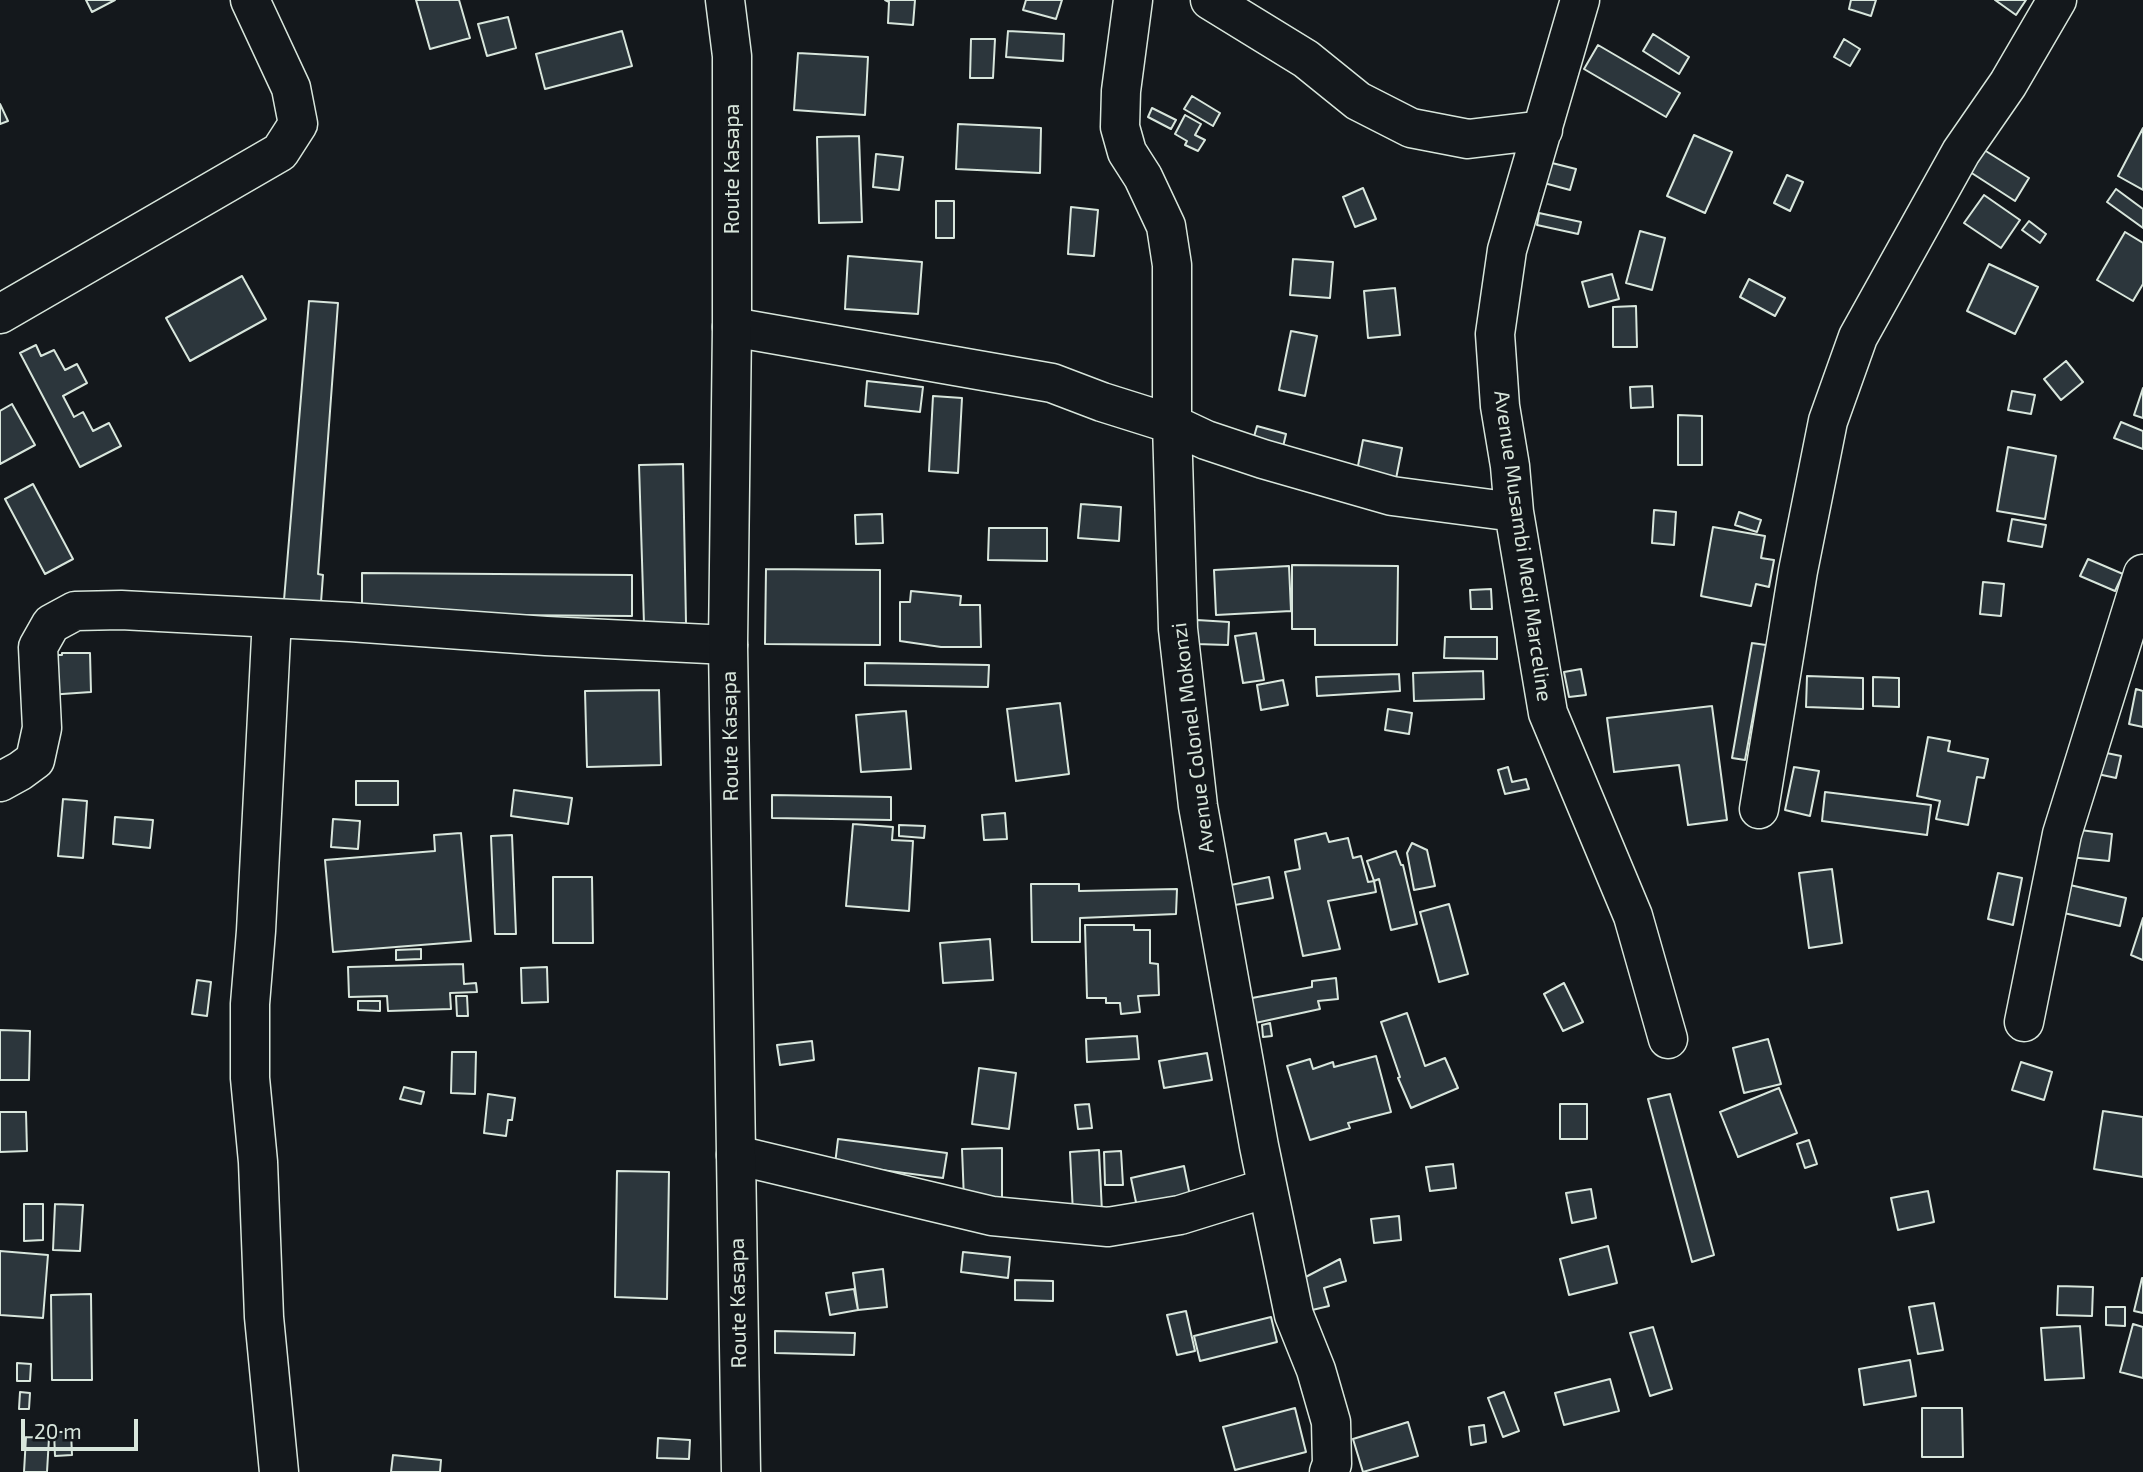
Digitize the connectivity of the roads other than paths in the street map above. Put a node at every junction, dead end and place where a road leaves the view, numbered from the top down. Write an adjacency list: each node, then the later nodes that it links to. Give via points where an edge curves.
1 (250, 0): 8 (street, via 291,88 298,124 280,152)
2 (725, 0): 9 (street, Route Kasapa, via 732,56)
3 (1133, 0): 10 (street, Avenue Colonel Mokonzi, via 1120,127 1127,152 1166,226 1174,340)
4 (1210, 0): 7 (street, via 1306,59 1358,101 1411,128 1468,139)
5 (1580, 0): 7 (street, Avenue Musambi Medi Marceline)
6 (2057, 0): 16 (street, via 1961,152 1858,337 1828,421)
7 (1543, 130): 11 (street, Avenue Musambi Medi Marceline, via 1507,250 1495,334)
8 (0, 314)
9 (732, 327): 10 (street, via 1052,383); 14 (street, Route Kasapa)
10 (1172, 424): 11 (street, via 1263,459 1392,496); 20 (street, Avenue Colonel Mokonzi, via 1178,629 1198,806)
11 (1514, 512): 18 (street, Avenue Musambi Medi Marceline, via 1548,713 1633,916)
12 (2143, 574): 17 (street, via 2063,834)
13 (272, 618): 14 (street); 15 (street, via 75,611 51,624 38,647 42,728 35,760); 21 (street, via 250,1004 250,1078 264,1317)
14 (729, 645): 19 (street, Route Kasapa)
15 (0, 782)
16 (1759, 809)
17 (2024, 1022)
18 (1668, 1039)
19 (736, 1155): 20 (street, via 992,1216 1108,1227 1180,1215); 22 (street, Route Kasapa)
20 (1268, 1188): 23 (street, Avenue Colonel Mokonzi, via 1294,1315 1331,1422)
21 (279, 1472)
22 (741, 1472)
23 (1329, 1472)

